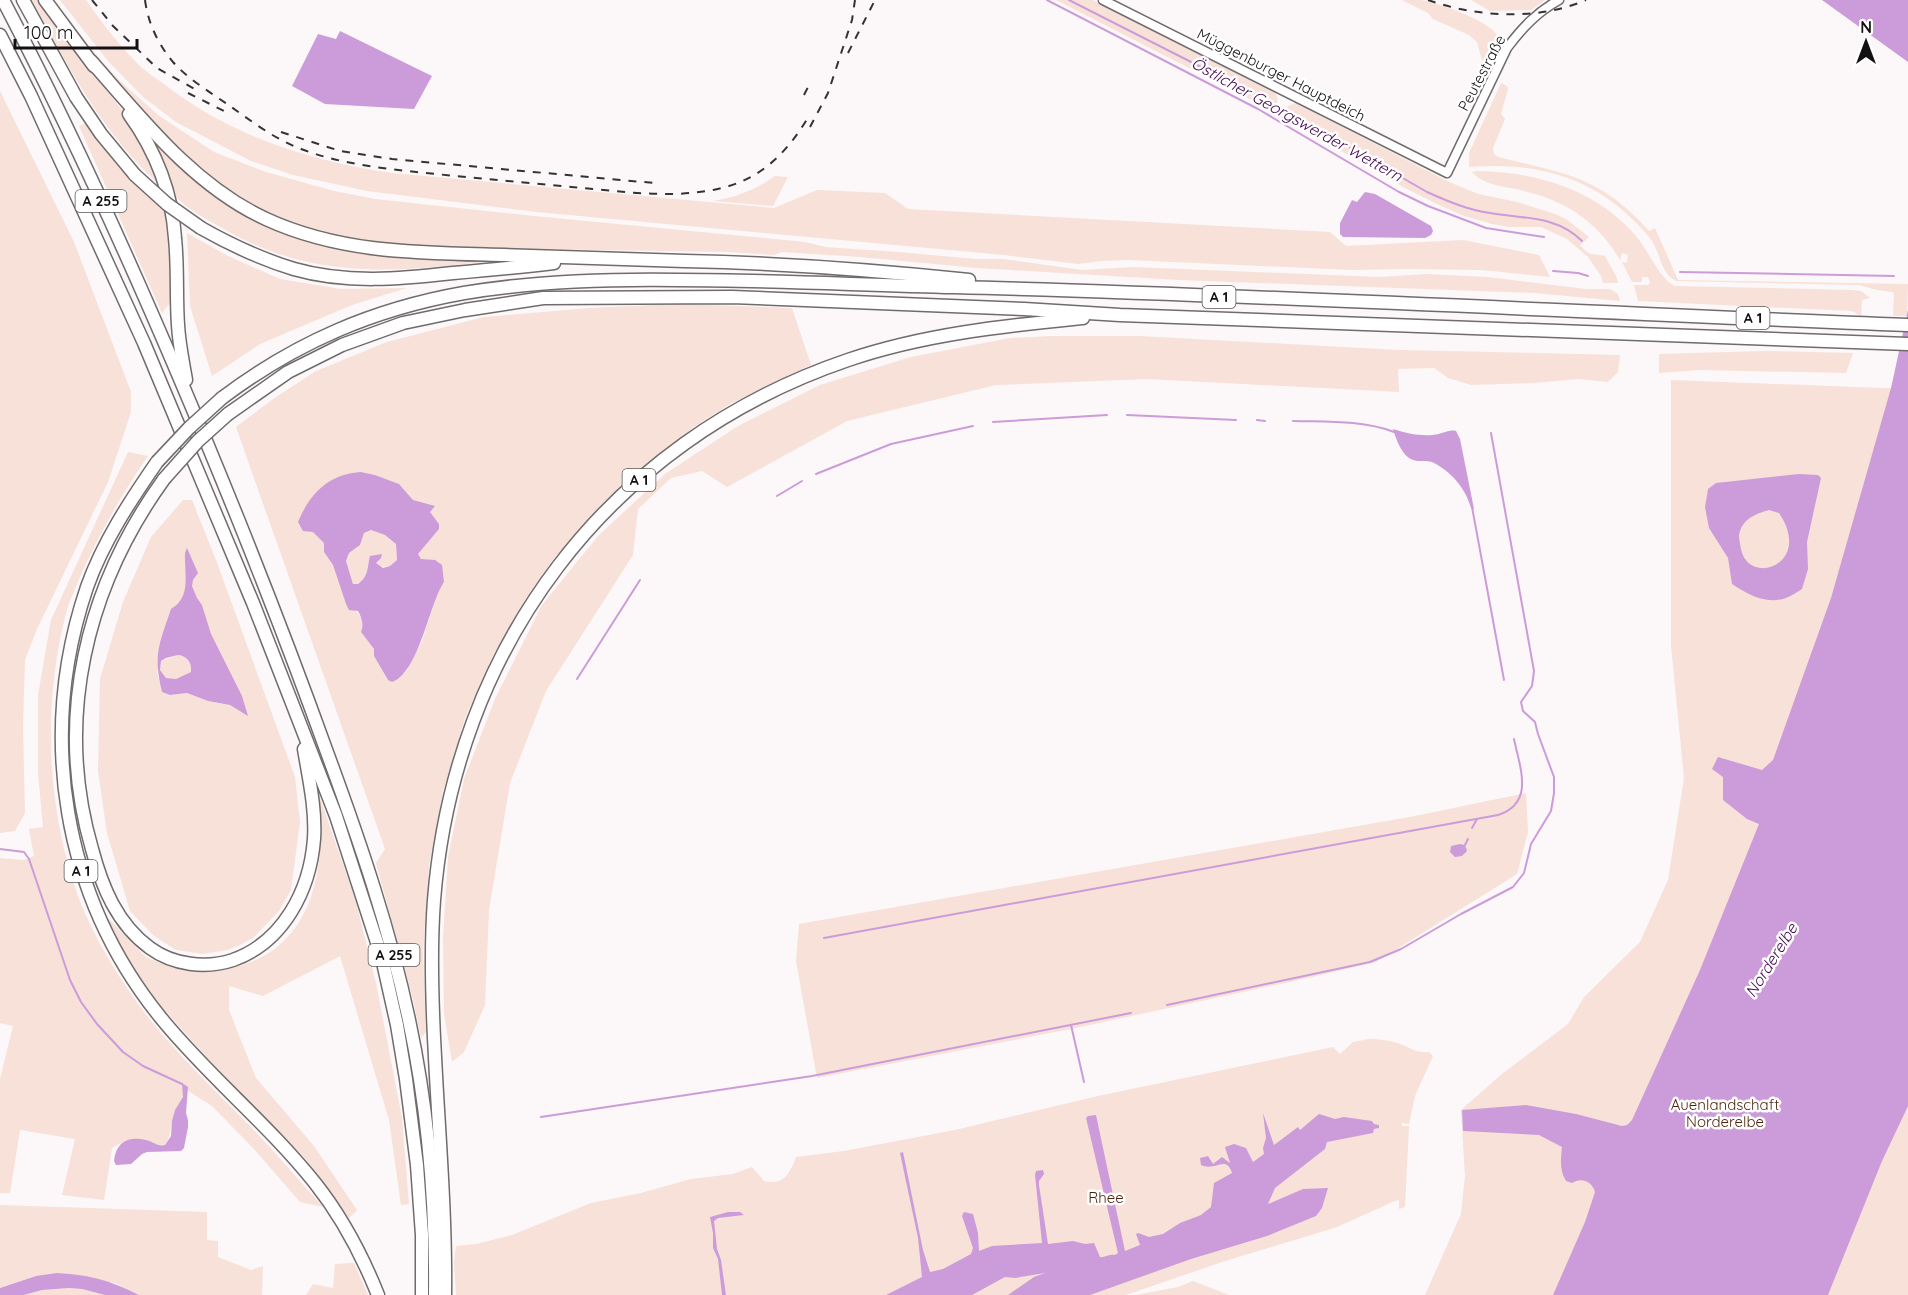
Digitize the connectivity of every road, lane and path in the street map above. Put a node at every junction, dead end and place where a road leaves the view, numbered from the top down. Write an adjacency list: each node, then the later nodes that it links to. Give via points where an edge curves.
1 (3, 0): 14 (highway, A 255, via 49,87)
2 (23, 0): 9 (highway, bridge, via 76,97 135,175 167,204 234,246 296,269 336,277 393,279)
3 (45, 0): 7 (highway)
4 (1103, 0): 8 (street, Müggenburger Hauptdeich)
5 (1559, 0): 8 (street, Peutestraße, via 1534,17 1507,48)
6 (0, 35): 15 (highway, A 255, via 144,343 253,603)
7 (91, 61): 9 (highway, via 148,126 203,179 265,219 333,242 418,253); 14 (highway, via 136,124 164,181 175,236 178,326)
8 (1447, 173)
9 (600, 259): 10 (highway, via 832,268)
10 (1060, 290): 12 (highway, A 1); 18 (highway, A 1, bridge, via 588,280 502,288 425,301 335,330 250,377 189,428 158,462 122,514 88,586 64,690 63,782 81,871 95,907 149,1003 315,1183 350,1234)
11 (1120, 315): 13 (highway, A 1); 15 (highway, bridge, via 732,297 543,298 403,323 352,341 288,372 228,414 164,480 132,528 102,590 85,652 75,743 82,806 106,891 122,920 151,949 188,964 225,963 260,946 289,916 305,884 314,839); 16 (highway, A 1, via 1007,326 906,343 848,360 775,389 731,412 657,464 589,528 560,563 506,646 483,694 453,779 445,820 432,940)
12 (1908, 325)
13 (1908, 344)
14 (191, 405): 16 (highway, A 255, via 303,687 358,839 393,954 419,1077)
15 (300, 728): 16 (highway, A 255, via 336,816 384,969 397,1025 417,1165)
16 (434, 1235): 17 (highway, A 255)
17 (434, 1248): 19 (highway, A 255); 20 (highway, A 255); 21 (highway)
18 (378, 1295)
19 (422, 1295)
20 (435, 1295)
21 (445, 1295)

